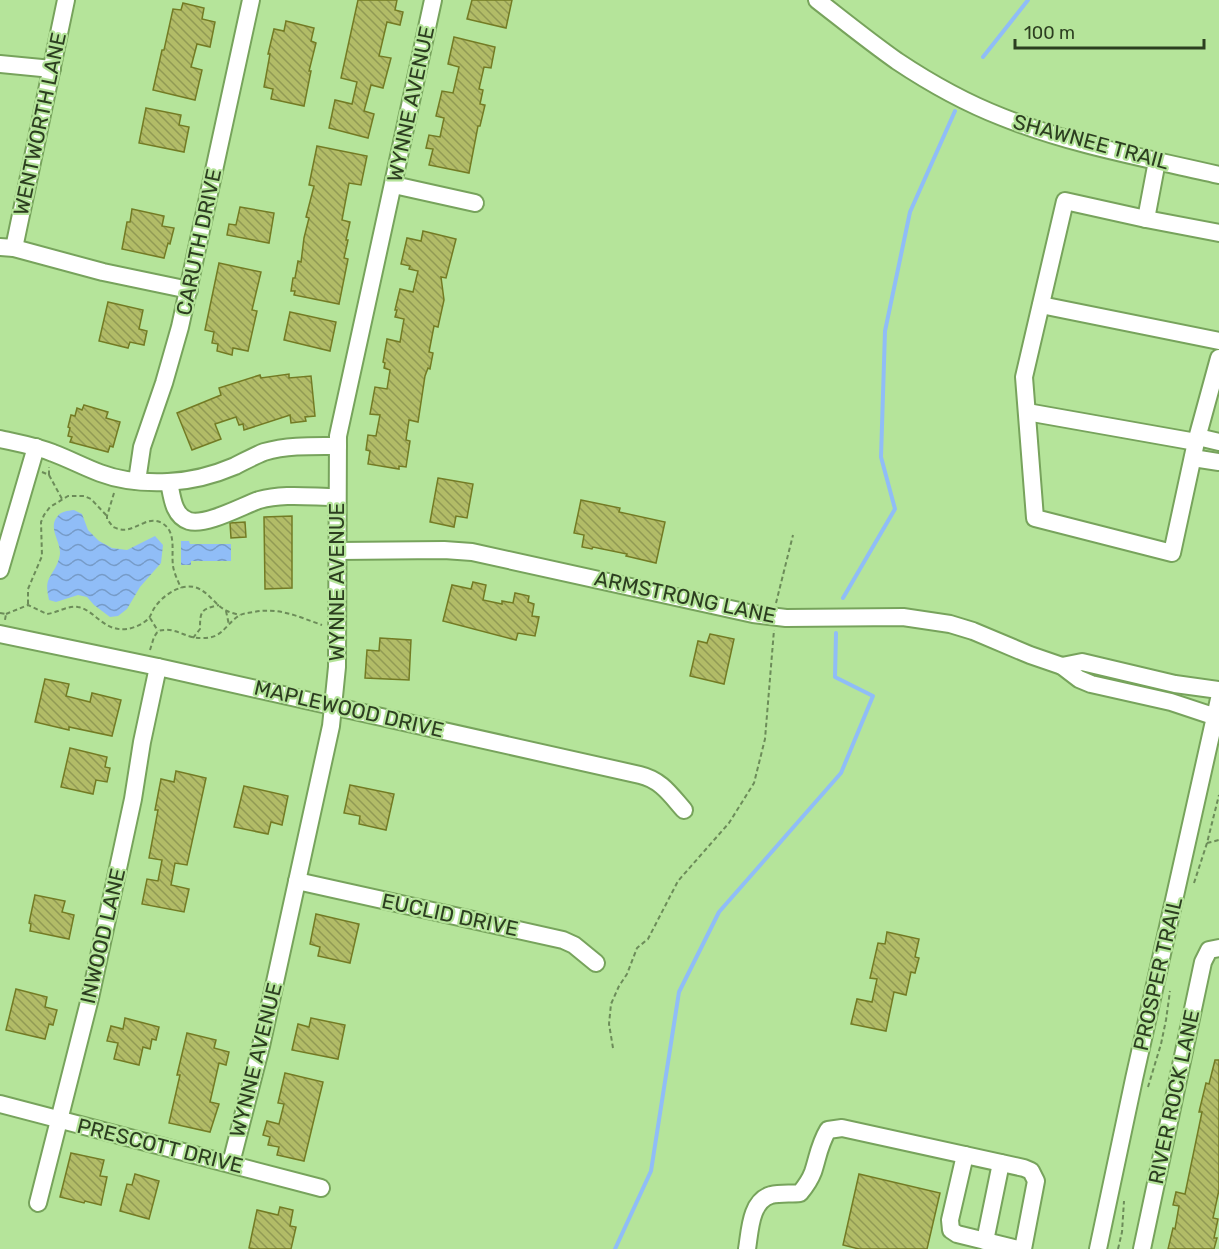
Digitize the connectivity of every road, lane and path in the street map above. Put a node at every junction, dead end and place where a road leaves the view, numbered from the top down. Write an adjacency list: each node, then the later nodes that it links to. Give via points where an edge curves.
1 (66, 0): 6 (street, WENTWORTH LANE)
2 (251, 0): 14 (street, CARUTH DRIVE)
3 (434, 0): 9 (street, WYNNE AVENUE)
4 (818, 0): 7 (street, SHAWNEE TRAIL, via 899,63 977,106 1054,136)
5 (0, 64): 6 (street)
6 (52, 69): 13 (street, WENTWORTH LANE)
7 (1157, 161): 8 (street, SHAWNEE TRAIL); 11 (street)
8 (1219, 175)
9 (394, 185): 10 (street); 21 (street, WYNNE AVENUE)
10 (475, 203)
11 (1146, 219): 12 (street); 15 (street, via 1065,201)
12 (1219, 233)
13 (7, 248): 14 (street)
14 (189, 290): 28 (street, CARUTH DRIVE, via 142,447)
15 (1041, 305): 16 (street); 18 (street, via 1024,377)
16 (1219, 341)
17 (1219, 358): 22 (street)
18 (1027, 412): 22 (street); 22 (street, via 1035,518 1172,553)
19 (0, 439): 23 (street)
20 (1219, 442): 22 (street)
21 (338, 446): 29 (street, via 279,448 218,473); 31 (street, WYNNE AVENUE)
22 (1196, 446): 24 (street)
23 (36, 447): 28 (street, via 103,474); 36 (street)
24 (1219, 462)
25 (50, 465): 27 (path)
26 (40, 471): 27 (path)
27 (50, 475): 32 (path)
28 (137, 481): 29 (street)
29 (169, 482): 31 (street, via 177,512 191,522 270,498)
30 (115, 492): 33 (path)
31 (338, 497): 35 (street, WYNNE AVENUE)
32 (62, 499): 33 (path, via 76,495 91,499); 38 (path, via 50,507 41,522 42,556 28,589)
33 (107, 516): 37 (path, via 110,524 120,530 155,520 163,524 171,535 173,567)
34 (793, 536): 44 (path)
35 (338, 551): 44 (street, ARMSTRONG LANE, via 472,552); 55 (street, WYNNE AVENUE)
36 (0, 570)
37 (181, 588): 39 (path, via 201,589); 45 (path, via 160,601)
38 (28, 605): 42 (path); 45 (path, via 47,614 81,608 106,625 123,629)
39 (219, 605): 40 (path); 50 (path, via 204,611)
40 (226, 611): 43 (path); 46 (path)
41 (0, 613): 42 (path)
42 (6, 614): 48 (path)
43 (240, 615): 46 (path); 47 (path, via 285,611)
44 (775, 617): 52 (street, ARMSTRONG LANE, via 918,618 962,627); 66 (path, via 765,739 754,783 729,823 678,881 648,939 637,948 611,1004)
45 (150, 618): 49 (path)
46 (229, 625): 50 (path, via 216,636)
47 (326, 626)
48 (2, 628): 51 (street, MAPLEWOOD DRIVE)
49 (158, 631): 50 (path, via 170,629); 51 (path, via 154,637)
50 (193, 638)
51 (154, 660): 55 (street, MAPLEWOOD DRIVE); 69 (street, INWOOD LANE, via 133,799)
52 (1062, 666): 53 (street, ARMSTRONG LANE, via 1082,662); 56 (street, ARMSTRONG LANE, via 1091,684 1171,702)
53 (1219, 690)
54 (1219, 699): 56 (street, PROSPER TRAIL)
55 (334, 706): 58 (street, MAPLEWOOD DRIVE, via 651,778); 61 (street, WYNNE AVENUE)
56 (1217, 718): 80 (street, PROSPER TRAIL)
57 (1219, 795): 60 (path)
58 (684, 810)
59 (1219, 840): 60 (path)
60 (1207, 843): 62 (path)
61 (297, 881): 64 (street, EUCLID DRIVE, via 563,940); 72 (street, WYNNE AVENUE)
62 (1191, 890)
63 (1216, 948): 82 (street, RIVER ROCK LANE, via 1209,950 1203,962)
64 (596, 963)
65 (1170, 985): 67 (path, via 1161,1044)
66 (613, 1048)
67 (1148, 1089)
68 (0, 1104): 69 (street, PRESCOTT DRIVE)
69 (59, 1120): 72 (street, PRESCOTT DRIVE); 75 (street, INWOOD LANE)
70 (965, 1155): 71 (street); 76 (street, via 951,1230); 77 (street, via 842,1128 828,1130 821,1141 813,1174 800,1193 770,1195 759,1203 753,1214)
71 (1001, 1162): 76 (street); 79 (street, via 1024,1167 1036,1181)
72 (231, 1163): 73 (street, PRESCOTT DRIVE)
73 (321, 1188)
74 (1125, 1193): 81 (path)
75 (38, 1203)
76 (985, 1241): 78 (street)
77 (747, 1249)
78 (1018, 1249)
79 (1023, 1249)
80 (1098, 1249)
81 (1118, 1249)
82 (1142, 1249)

